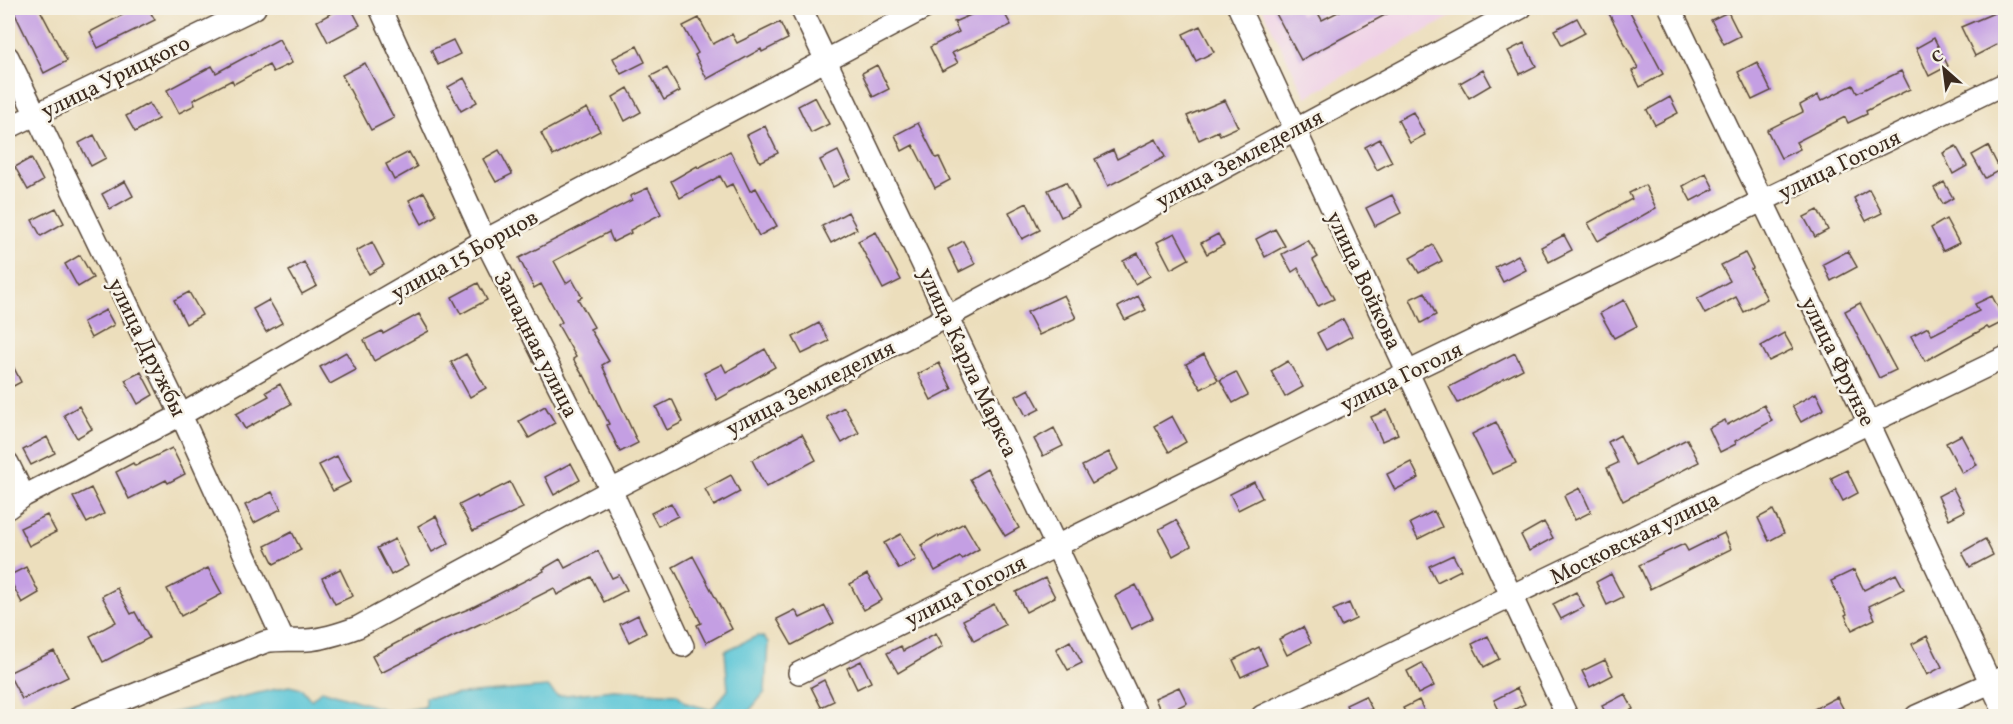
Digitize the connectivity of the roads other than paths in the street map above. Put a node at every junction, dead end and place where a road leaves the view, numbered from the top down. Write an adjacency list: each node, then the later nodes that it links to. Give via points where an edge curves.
1 (255, 8): 11 (street, улица Урицкого)
2 (380, 8): 15 (street, Западная улица)
3 (801, 8): 9 (street, улица Карла Маркса)
4 (925, 8): 9 (street, улица 15 Борцов)
5 (1239, 8): 13 (street, улица Войкова)
6 (1521, 8): 13 (street, улица Земледелия)
7 (1670, 8): 14 (street, улица Фрунзе)
8 (8, 57): 11 (street, улица Дружбы)
9 (825, 61): 15 (street, улица 15 Борцов); 16 (street, улица Карла Маркса)
10 (2006, 83): 14 (street, улица Гоголя)
11 (35, 115): 12 (street, улица Урицкого); 19 (street, улица Дружбы)
12 (8, 128)
13 (1295, 128): 16 (street, улица Земледелия); 18 (street, улица Войкова)
14 (1763, 201): 18 (street, улица Гоголя); 20 (street, улица Фрунзе)
15 (485, 240): 19 (street, улица 15 Борцов); 22 (street, Западная улица)
16 (947, 317): 22 (street, улица Земледелия); 24 (street, улица Карла Маркса)
17 (2006, 357): 20 (street, Московская улица)
18 (1408, 372): 24 (street, улица Гоголя); 25 (street, улица Войкова)
19 (181, 415): 23 (street, улица 15 Борцов); 26 (street, улица Дружбы)
20 (1869, 423): 25 (street, Московская улица); 29 (street, улица Фрунзе)
21 (8, 463): 23 (street)
22 (611, 490): 26 (street, улица Земледелия, via 358,627 307,640); 27 (street, Западная улица)
23 (16, 502)
24 (1055, 545): 28 (street, улица Гоголя); 32 (street, улица Карла Маркса)
25 (1511, 596): 33 (street, Московская улица); 34 (street, улица Войкова)
26 (283, 639): 31 (street, улица Земледелия, via 257,644)
27 (683, 646)
28 (799, 673)
29 (1998, 680): 30 (street, улица Фрунзе); 35 (street)
30 (2006, 716)
31 (81, 717)
32 (1137, 717)
33 (1262, 717)
34 (1567, 717)
35 (1916, 717)

